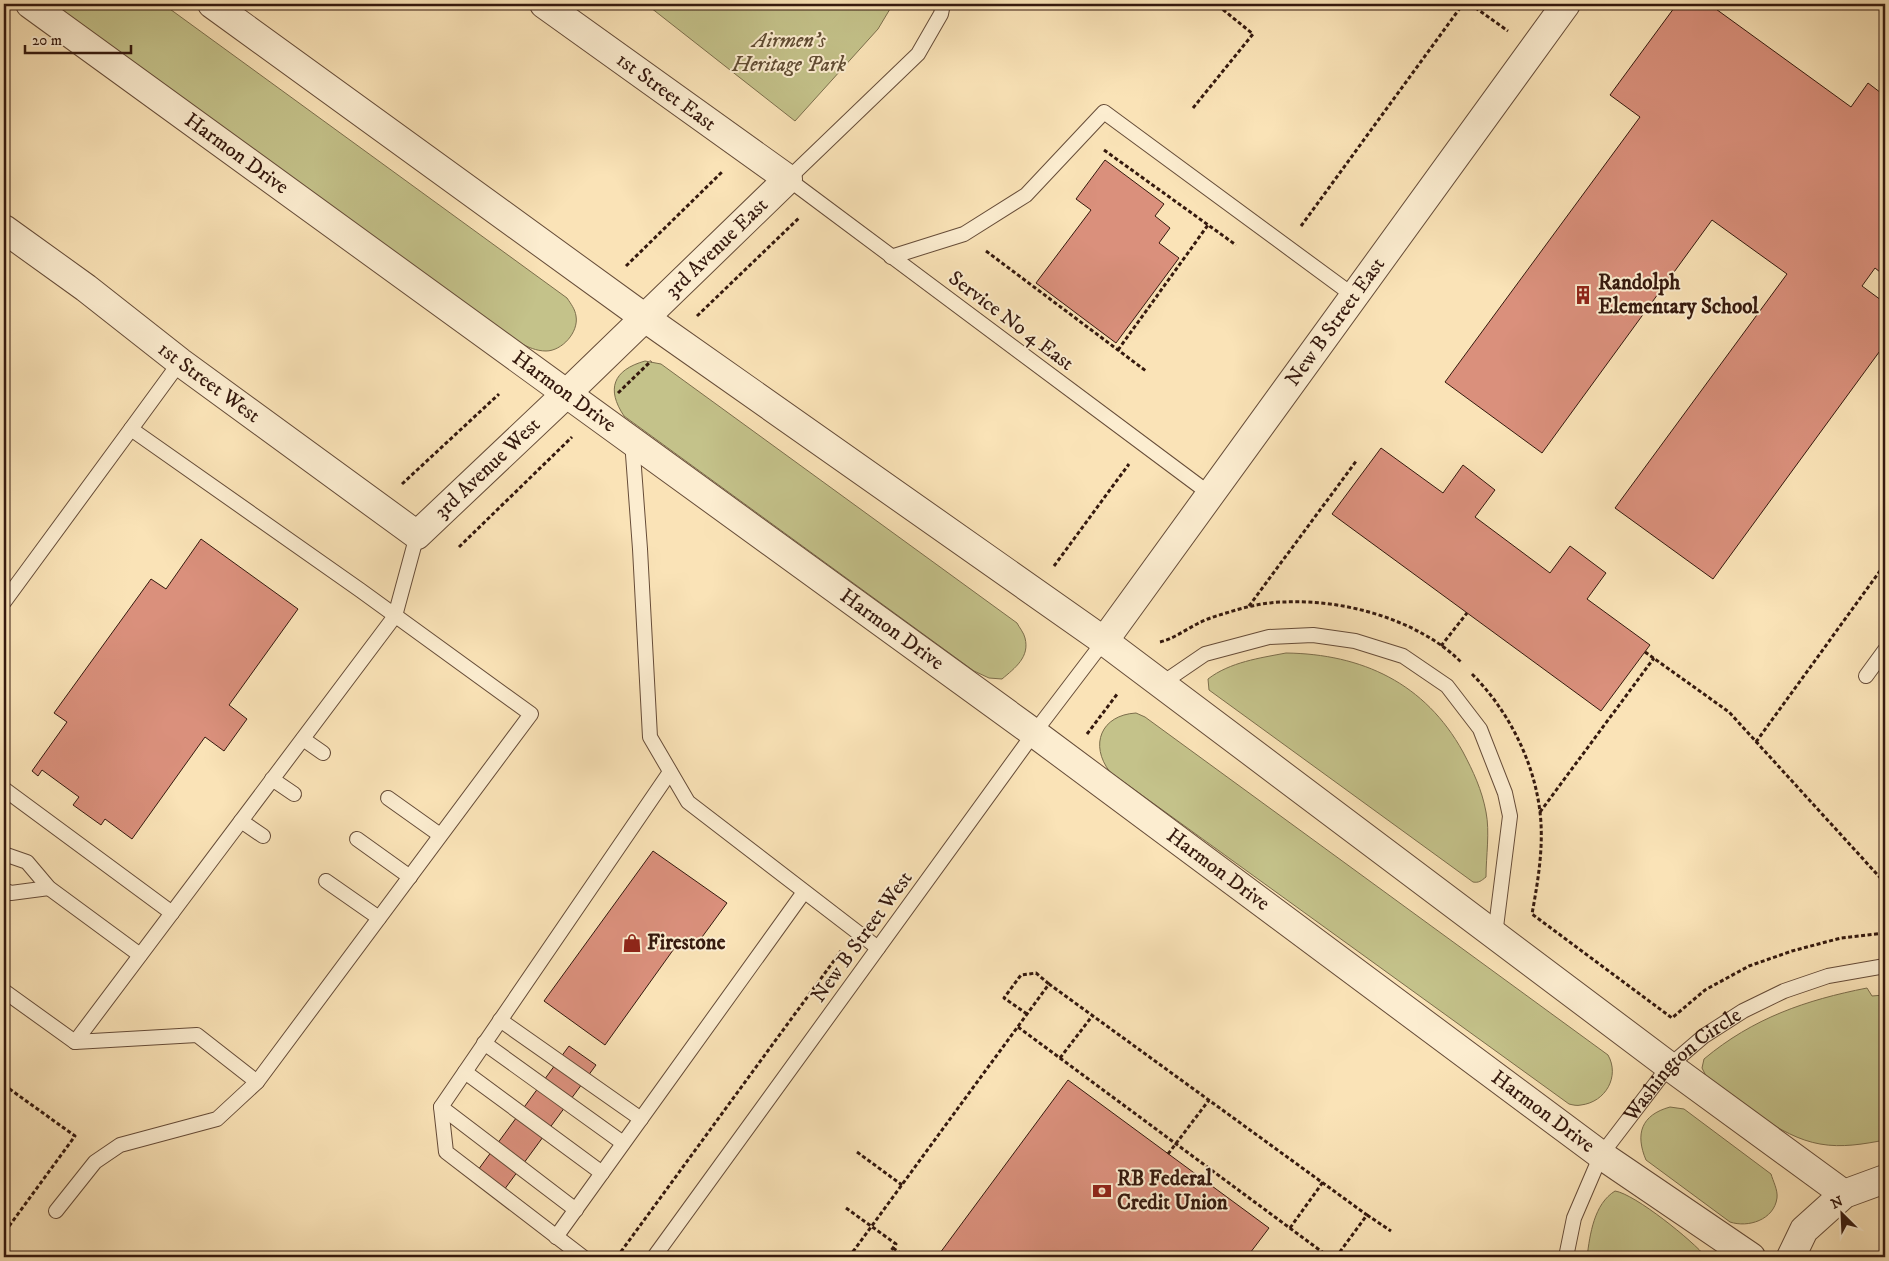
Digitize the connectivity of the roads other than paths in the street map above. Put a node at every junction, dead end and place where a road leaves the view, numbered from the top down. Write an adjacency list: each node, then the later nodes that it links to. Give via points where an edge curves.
1 (30, 4): 12 (street, Harmon Drive)
2 (212, 4): 10 (street)
3 (544, 4): 6 (street, 1st Street East)
4 (942, 4): 6 (lane, via 941,14 918,54)
5 (1566, 4): 9 (street, New B Street East)
6 (788, 179): 8 (lane, Service No 4 East); 10 (street, 3rd Avenue East)
7 (4, 229): 11 (street, 1st Street West)
8 (891, 257): 9 (lane, via 964,234 1026,195 1104,112); 15 (lane, Service No 4 East)
9 (1354, 296): 15 (street, New B Street East)
10 (645, 318): 12 (street, 3rd Avenue West); 19 (street)
11 (180, 362): 13 (lane); 16 (street, 1st Street West)
12 (566, 394): 14 (street, Harmon Drive); 16 (street, 3rd Avenue West)
13 (131, 429): 17 (lane); 18 (lane)
14 (632, 441): 23 (street, Harmon Drive); 26 (lane, via 650,737)
15 (1210, 494): 19 (street, New B Street East)
16 (417, 534): 18 (lane)
17 (4, 602)
18 (395, 616): 24 (lane); 32 (lane, via 531,714)
19 (1104, 641): 22 (street); 23 (lane, New B Street West)
20 (1885, 650): 21 (lane)
21 (1866, 676)
22 (1161, 684): 43 (street); 43 (lane, via 1205,654 1269,637 1314,634 1355,641 1404,656 1447,686 1480,728 1505,793 1510,816)
23 (1034, 733): 44 (lane, New B Street West); 57 (street, Harmon Drive)
24 (303, 739): 25 (lane); 27 (lane)
25 (323, 753)
26 (670, 772): 40 (lane, via 688,802); 48 (lane)
27 (272, 779): 29 (lane); 31 (lane)
28 (4, 789): 41 (lane)
29 (294, 794)
30 (388, 798): 32 (lane)
31 (241, 821): 33 (lane); 41 (lane)
32 (440, 835): 36 (lane)
33 (263, 836)
34 (357, 839): 36 (lane)
35 (4, 854): 38 (lane, via 27,862)
36 (410, 877): 42 (lane)
37 (326, 882): 42 (lane)
38 (49, 888): 39 (lane, via 11,893); 45 (lane)
39 (4, 890)
40 (804, 892): 44 (lane); 55 (lane)
41 (172, 913): 45 (lane)
42 (379, 918): 53 (lane)
43 (1495, 935): 51 (street)
44 (878, 948): 65 (lane, New B Street West)
45 (140, 955): 49 (lane)
46 (1885, 966): 51 (lane, Washington Circle, via 1828,976 1784,991 1743,1011 1704,1036)
47 (4, 991): 49 (lane)
48 (500, 1020): 50 (lane); 55 (lane)
49 (75, 1042): 53 (lane, via 197,1036)
50 (484, 1043): 52 (lane); 56 (lane)
51 (1669, 1066): 57 (lane, Washington Circle); 60 (street)
52 (465, 1072): 54 (lane); 58 (lane)
53 (257, 1082): 61 (lane, via 217,1119 120,1145 95,1162)
54 (441, 1107): 62 (lane); 63 (lane, via 446,1152)
55 (641, 1119): 56 (lane)
56 (623, 1143): 58 (lane)
57 (1601, 1155): 66 (lane, Washington Circle, via 1574,1218); 67 (street, Harmon Drive)
58 (602, 1173): 62 (lane)
59 (1885, 1179): 60 (street)
60 (1844, 1194): 68 (street, via 1804,1230)
61 (56, 1210)
62 (576, 1210): 63 (lane)
63 (556, 1236): 64 (lane)
64 (583, 1257)
65 (654, 1257)
66 (1566, 1257)
67 (1751, 1257)
68 (1791, 1257)

